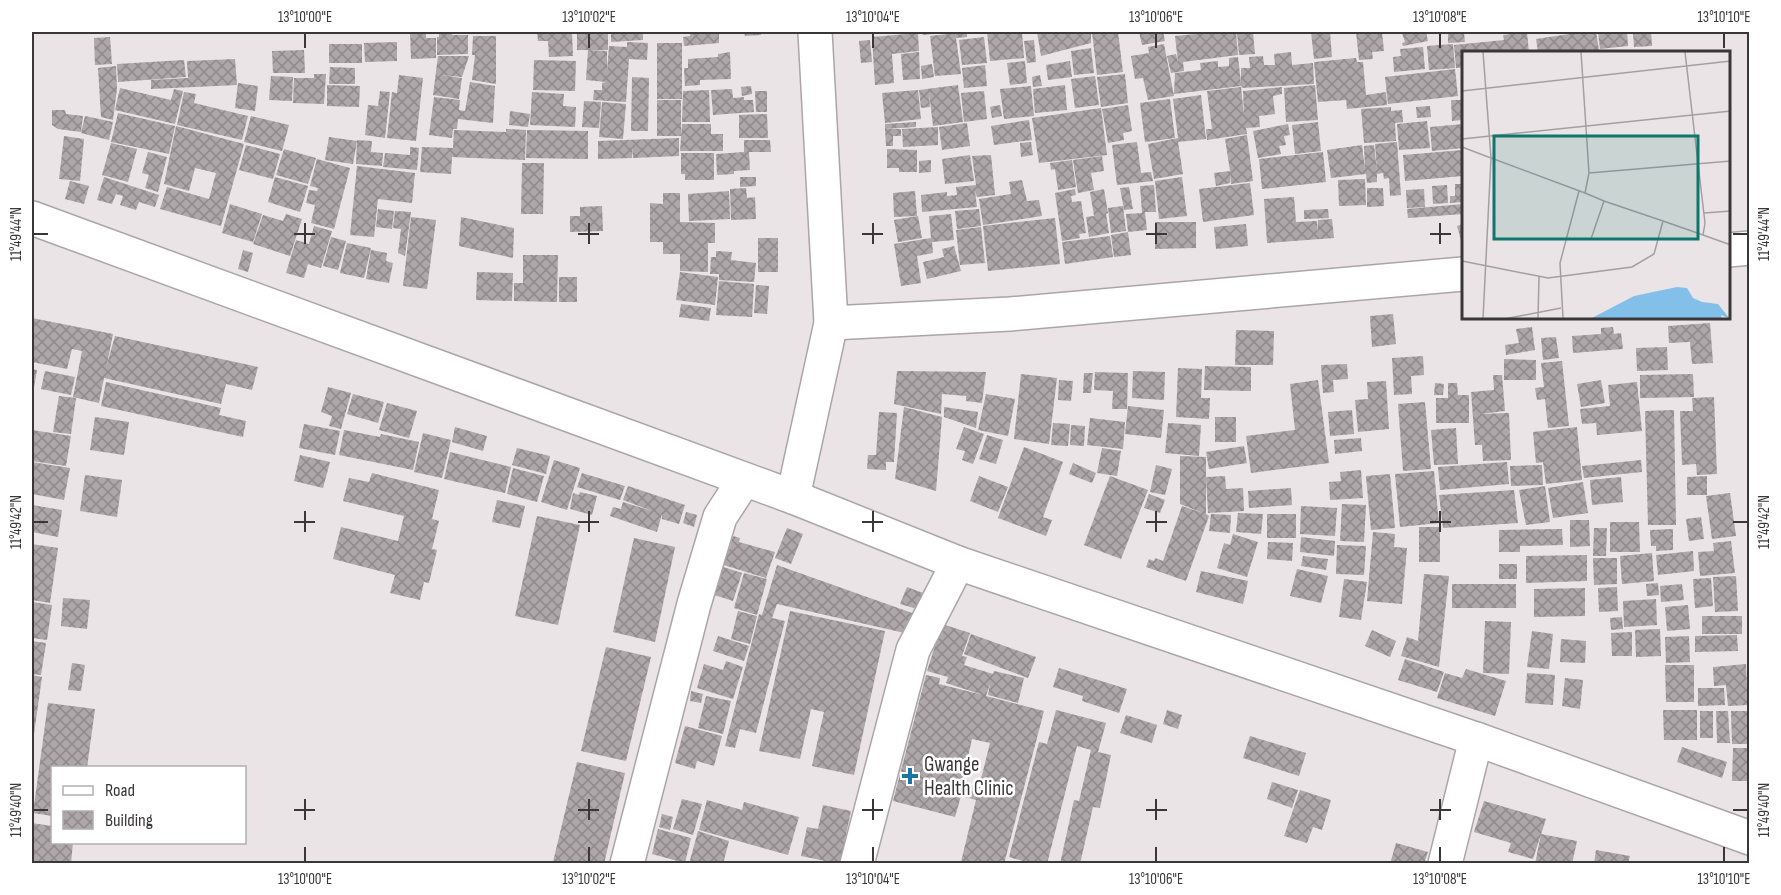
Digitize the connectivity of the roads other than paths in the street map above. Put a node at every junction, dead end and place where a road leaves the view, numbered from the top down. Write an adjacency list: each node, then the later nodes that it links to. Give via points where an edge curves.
1 (815, 32): 6 (street)
2 (32, 218): 7 (street)
3 (1749, 249): 4 (street)
4 (1730, 250)
5 (1462, 274): 6 (street, via 1010,314)
6 (831, 323): 8 (street)
7 (744, 480): 8 (street); 12 (street, via 720,517)
8 (793, 497): 9 (street)
9 (958, 563): 10 (street); 13 (street, via 913,650)
10 (1476, 739): 11 (street); 14 (street)
11 (1749, 838)
12 (627, 864)
13 (857, 864)
14 (1445, 864)

